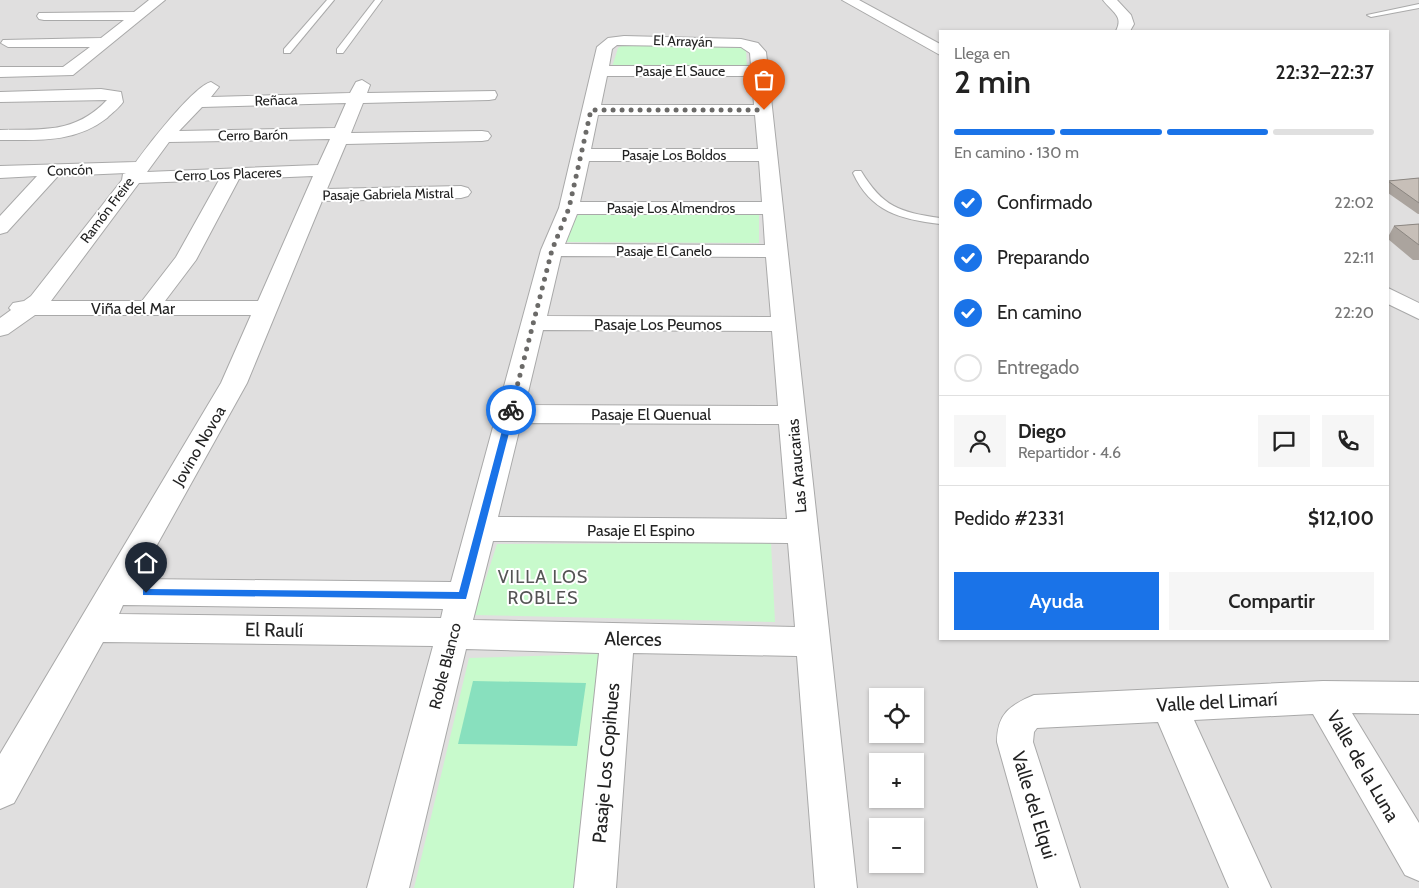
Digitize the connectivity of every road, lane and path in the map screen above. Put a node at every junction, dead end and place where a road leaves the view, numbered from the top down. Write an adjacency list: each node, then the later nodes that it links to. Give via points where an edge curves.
1 (158, 0): 10 (street)
2 (170, 0): 21 (street)
3 (331, 0): 16 (lane)
4 (379, 0): 17 (lane)
5 (849, 0): 15 (street)
6 (1110, 0): 11 (street, via 1126,18)
7 (1419, 6): 8 (lane)
8 (1371, 15)
9 (44, 16): 10 (street)
10 (138, 16): 13 (street)
11 (1124, 30)
12 (613, 41): 18 (street, El Arrayán, via 741,43); 19 (street, Roble Blanco, via 605,47)
13 (105, 42): 14 (street); 20 (street, via 67,72)
14 (8, 43)
15 (939, 49)
16 (288, 51)
17 (340, 51)
18 (757, 58): 19 (street, Pasaje El Sauce); 28 (street, Las Araucarias)
19 (599, 71): 27 (street, Roble Blanco)
20 (0, 72)
21 (75, 77)
22 (211, 87): 26 (street, Ramón Freire)
23 (360, 91): 24 (street, Reñaca); 26 (street, Reñaca); 30 (street, Jovino Novoa)
24 (489, 95)
25 (0, 97): 29 (street, via 115,96 115,102 93,121 75,130)
26 (195, 102): 32 (street, Ramón Freire)
27 (591, 110): 28 (street); 33 (street, Roble Blanco)
28 (764, 110): 34 (street, Las Araucarias)
29 (0, 135)
30 (340, 136): 31 (street, Cerro Barón); 32 (street, Cerro Barón); 36 (street, Jovino Novoa)
31 (482, 136)
32 (164, 137): 38 (street, Ramón Freire)
33 (581, 155): 34 (street, Pasaje Los Boldos); 43 (street, Roble Blanco)
34 (768, 155): 44 (street, Las Araucarias)
35 (53, 170): 37 (street, Concón); 38 (street, Concón); 46 (street)
36 (326, 170): 39 (street, Cerro Los Placeres); 42 (street, Jovino Novoa)
37 (0, 172)
38 (135, 173): 39 (street, Cerro Los Placeres); 51 (street, Ramón Freire)
39 (232, 174): 52 (street, via 185,260)
40 (858, 174): 45 (lane, via 869,194 881,204 909,216)
41 (461, 192): 42 (street, Pasaje Gabriela Mistral)
42 (315, 195): 53 (street, Jovino Novoa)
43 (569, 208): 44 (street, Pasaje Los Almendros); 47 (street, Roble Blanco)
44 (773, 208): 48 (street, Las Araucarias)
45 (939, 221)
46 (0, 228)
47 (552, 250): 48 (street, Pasaje El Canelo); 55 (street, Roble Blanco)
48 (777, 251): 56 (street, Las Araucarias)
49 (1389, 296): 54 (street)
50 (0, 308): 51 (street, Viña del Mar)
51 (32, 308): 52 (street, Viña del Mar); 57 (street, Ramón Freire)
52 (149, 308): 53 (street, Viña del Mar)
53 (267, 308): 62 (street, Jovino Novoa, via 250,350 215,418)
54 (1419, 312)
55 (533, 323): 56 (street, Pasaje Los Peumos); 58 (street, Roble Blanco)
56 (783, 324): 59 (street, Las Araucarias)
57 (0, 329)
58 (510, 414): 59 (street, Pasaje El Quenual); 60 (street, Roble Blanco)
59 (792, 415): 61 (street, Las Araucarias)
60 (480, 529): 61 (street, Pasaje El Espino); 63 (street, Roble Blanco)
61 (803, 531): 67 (street, Las Araucarias)
62 (115, 592): 63 (street, El Raulí); 64 (street, Jovino Novoa)
63 (463, 596): 65 (street, Roble Blanco)
64 (94, 628): 65 (street, El Raulí); 72 (street, Jovino Novoa)
65 (454, 633): 66 (street, Alerces); 74 (street, Roble Blanco)
66 (617, 638): 67 (street, Alerces); 75 (street, Pasaje Los Copihues)
67 (813, 642): 76 (street, Las Araucarias)
68 (1323, 697): 69 (street, Valle del Limarí); 70 (street, Valle del Limarí); 73 (street, Valle de la Luna)
69 (1419, 698)
70 (1169, 705): 71 (street, Valle del Limarí, via 1034,712); 78 (street)
71 (1018, 722): 77 (street, Valle del Elqui, via 1014,731 1015,742)
72 (0, 790)
73 (1419, 861)
74 (388, 888)
75 (595, 888)
76 (836, 888)
77 (1059, 888)
78 (1250, 888)

